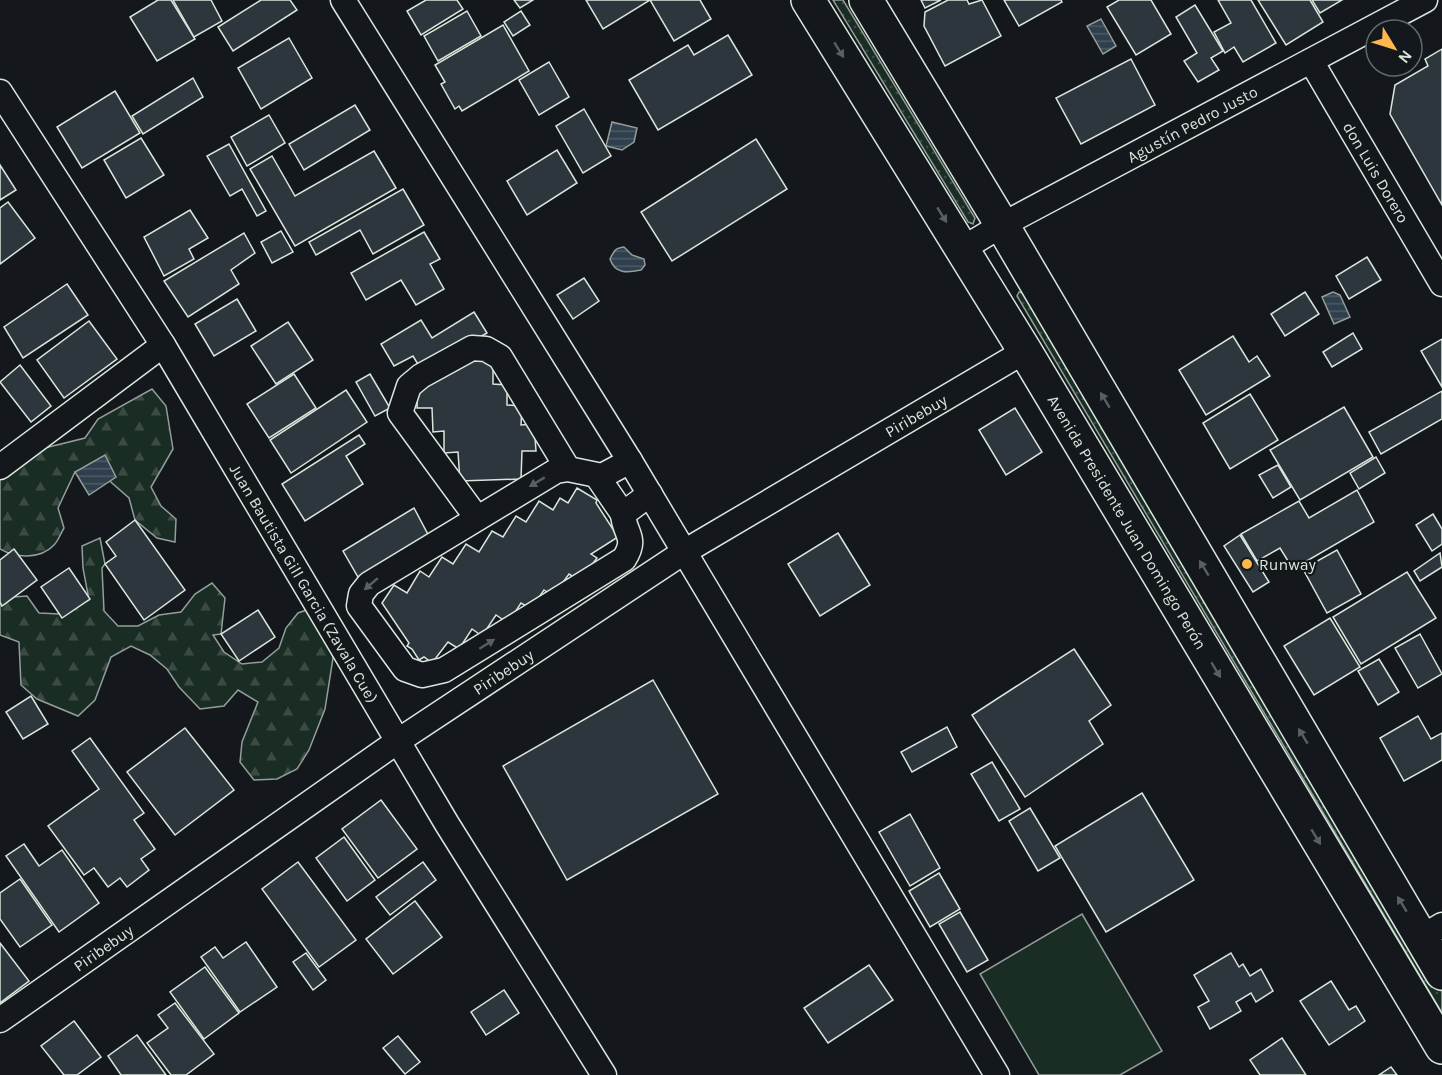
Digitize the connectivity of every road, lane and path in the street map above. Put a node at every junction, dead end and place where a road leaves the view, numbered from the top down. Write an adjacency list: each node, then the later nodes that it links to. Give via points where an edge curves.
1 (343, 0): 12 (street)
2 (808, 0): 8 (main road, Avenida Presidente Juan Domingo Perón, one-way to 8)
3 (866, 0): 7 (main road)
4 (1425, 0): 5 (street, Agustín Pedro Justo)
5 (1311, 62): 7 (street, Agustín Pedro Justo); 9 (street, don Luis Dorero)
6 (0, 92): 10 (street, Juan Bautista Gill Garcia (Zavala Cue))
7 (1002, 225): 8 (street, Agustín Pedro Justo); 21 (main road, one-way to 7)
8 (962, 249): 11 (main road, Avenida Presidente Juan Domingo Perón)
9 (1442, 284)
10 (162, 345): 13 (street); 20 (street, Juan Bautista Gill Garcia (Zavala Cue))
11 (1025, 351): 19 (street, Piribebuy); 24 (main road, Avenida Presidente Juan Domingo Perón, one-way to 24)
12 (630, 461): 15 (street); 16 (street)
13 (0, 467)
14 (568, 469): 15 (street); 18 (street, one-way to 18, via 556,471); 18 (street, via 500,357 486,349 472,348 409,386 400,413)
15 (597, 476): 17 (street)
16 (650, 494): 17 (street); 19 (street)
17 (623, 514): 18 (street, one-way to 17, via 369,584 362,594 359,606 405,669 422,675 444,670 624,559 632,547)
18 (477, 518)
19 (684, 552): 20 (street, Piribebuy); 26 (street)
20 (398, 741): 23 (street, Piribebuy); 25 (street, Juan Bautista Gill Garcia (Zavala Cue))
21 (1432, 932): 22 (main road)
22 (1442, 973)
23 (0, 1020)
24 (1442, 1047)
25 (604, 1075)
26 (997, 1075)

